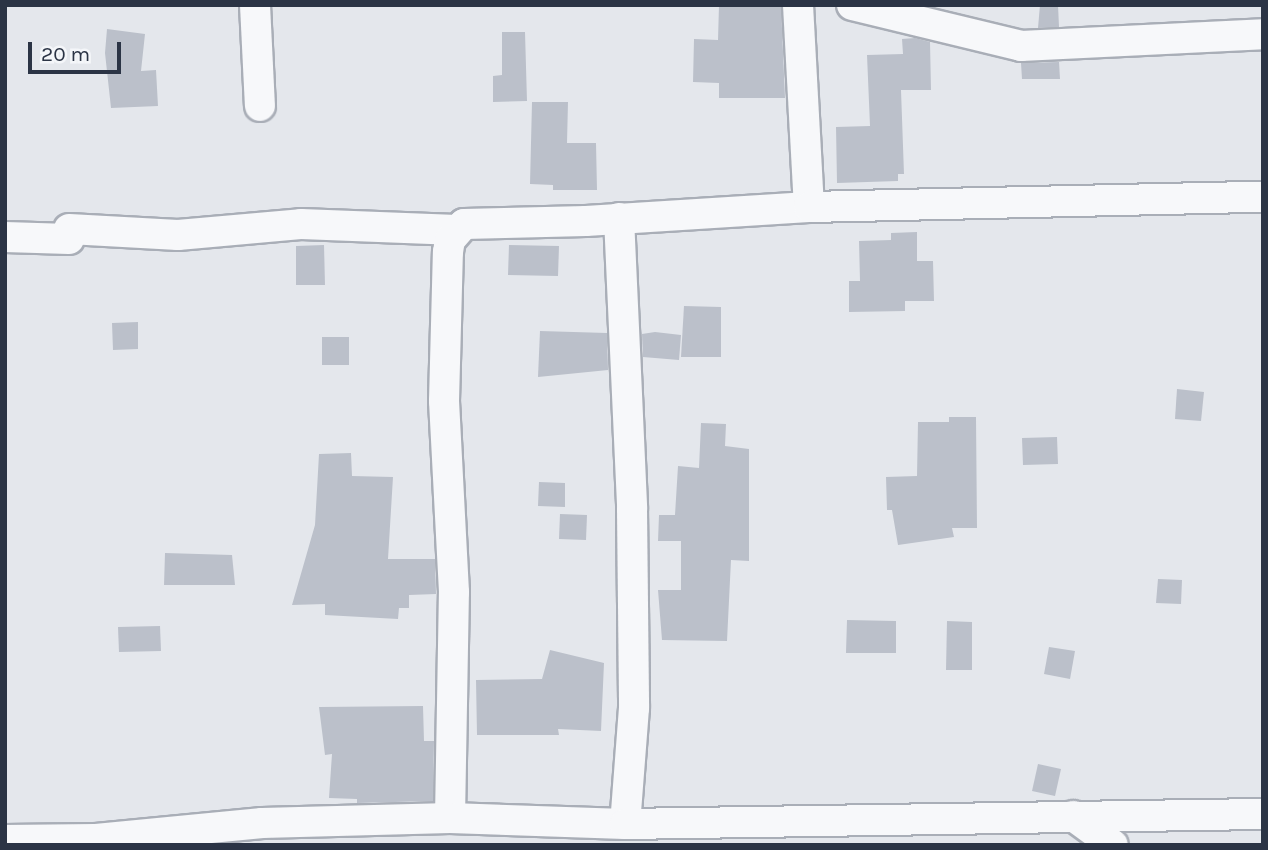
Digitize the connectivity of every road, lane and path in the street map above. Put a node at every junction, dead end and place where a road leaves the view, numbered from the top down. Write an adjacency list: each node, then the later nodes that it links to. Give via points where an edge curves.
1 (255, 5): 5 (street)
2 (798, 5): 7 (street)
3 (852, 5): 4 (street, via 1021,46)
4 (1263, 34)
5 (260, 106)
6 (1263, 197): 7 (street)
7 (809, 207): 8 (street)
8 (619, 218): 9 (street, via 464,223); 14 (street, via 634,708)
9 (457, 230): 10 (street, via 301,224 178,235); 13 (street, via 448,252 444,401 454,592)
10 (5, 237)
11 (1263, 814): 12 (street)
12 (1073, 816): 14 (street); 16 (street)
13 (450, 818): 14 (street); 15 (street, via 262,823 96,839)
14 (625, 824)
15 (5, 840)
16 (1113, 845)

